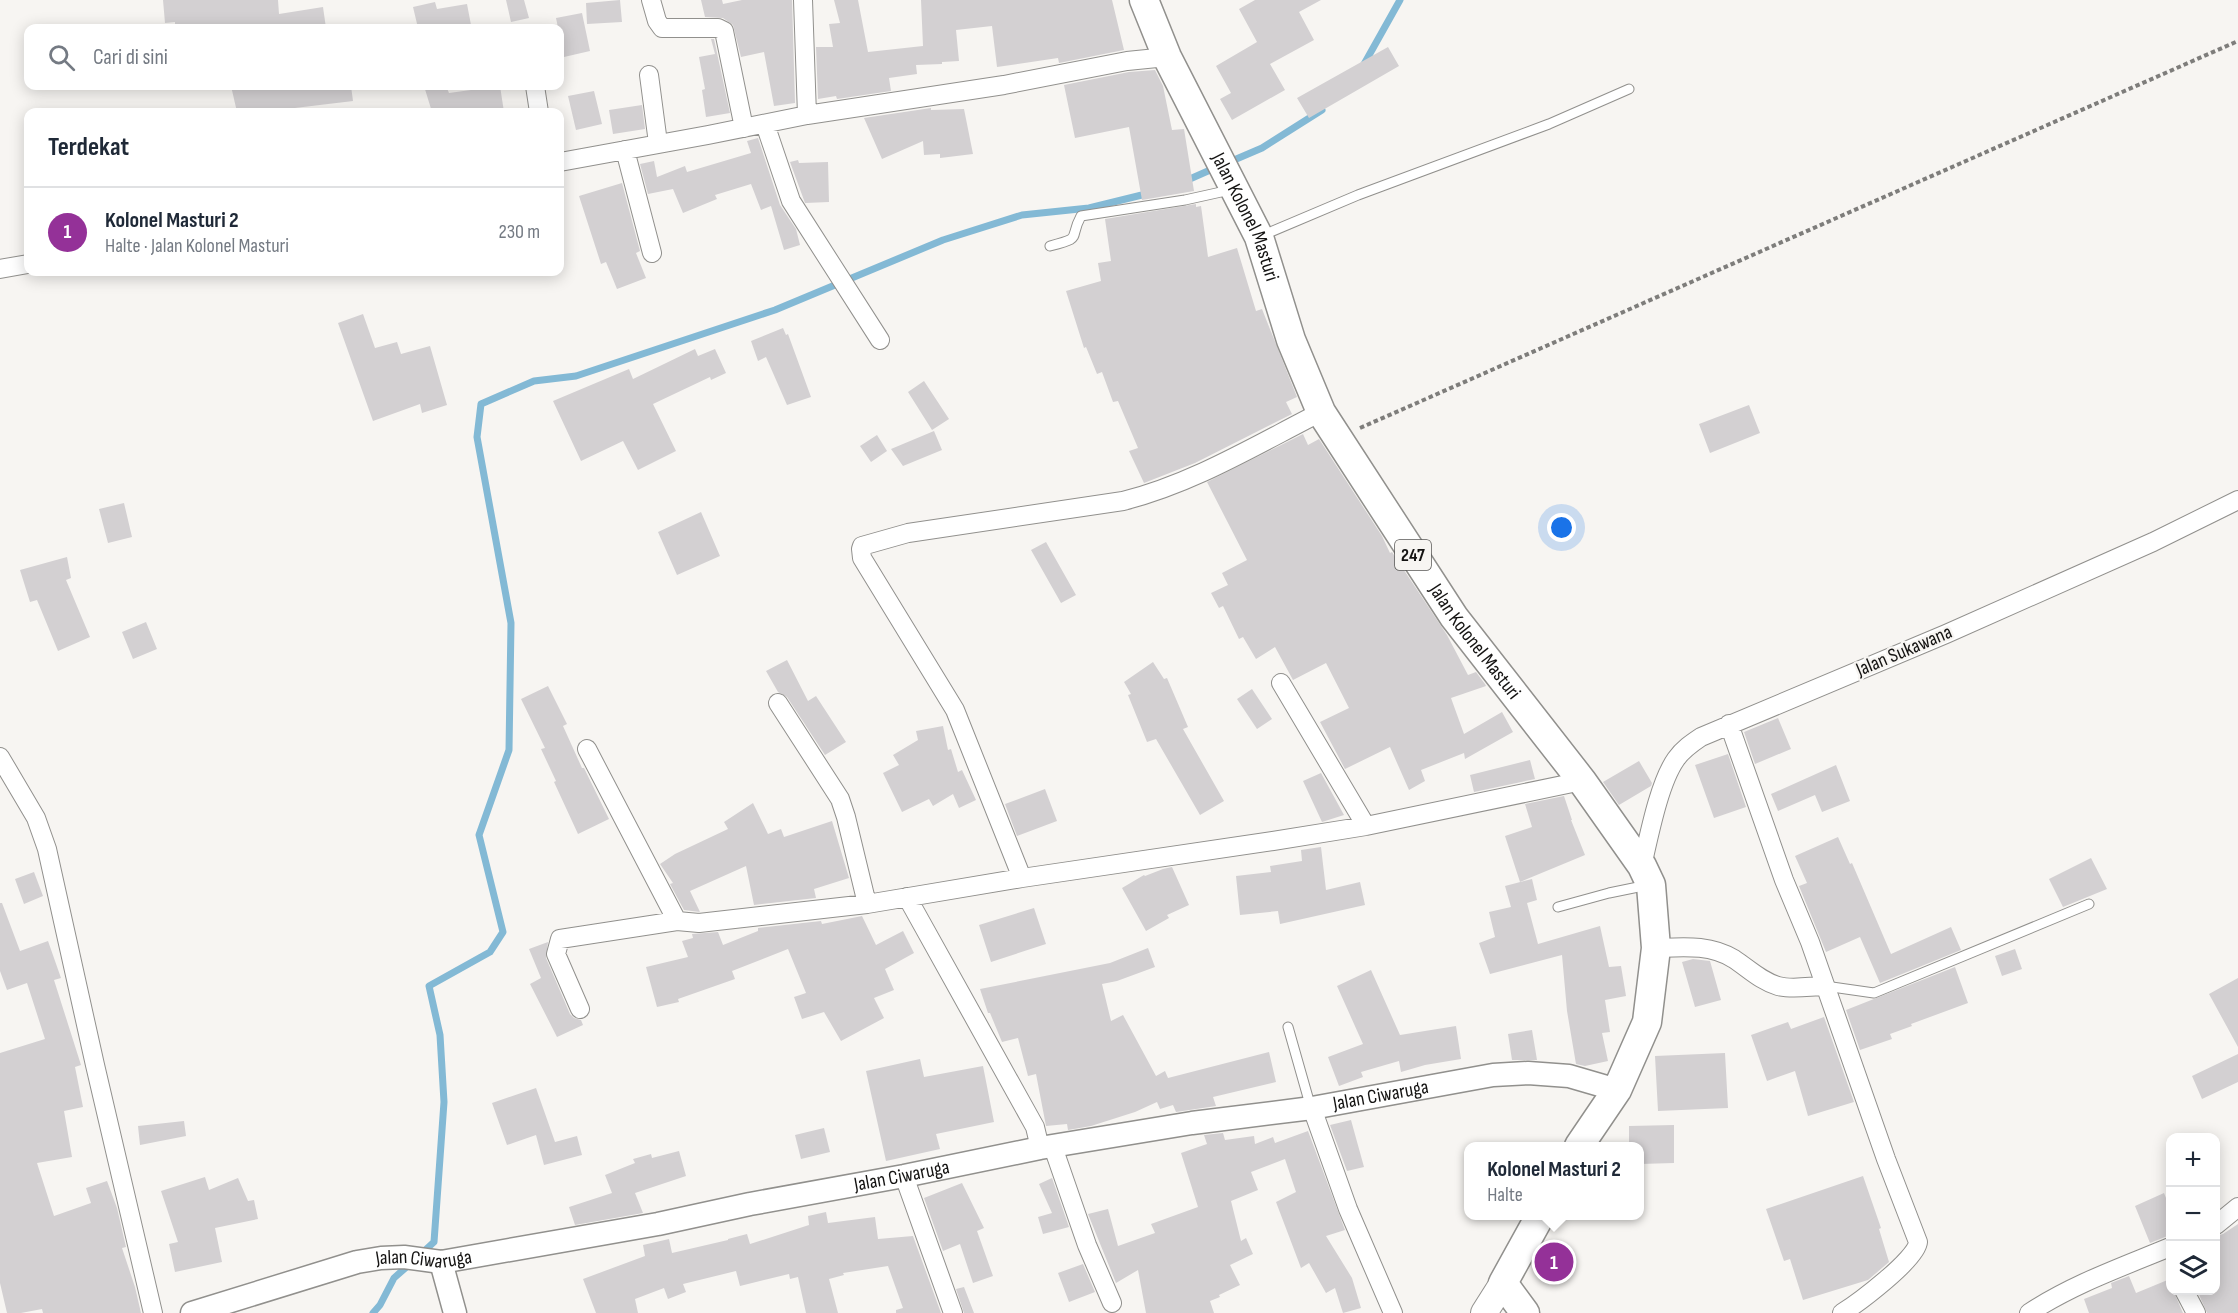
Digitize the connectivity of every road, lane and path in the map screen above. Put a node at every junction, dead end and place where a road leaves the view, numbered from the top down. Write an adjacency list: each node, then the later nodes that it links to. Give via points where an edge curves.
1 (651, 0): 12 (street, via 663,28 724,31)
2 (803, 0): 10 (street)
3 (1144, 0): 5 (main road, Jalan Kolonel Masturi / 247)
4 (2238, 41): 24 (path)
5 (1167, 57): 10 (street); 16 (main road, Jalan Kolonel Masturi / 247)
6 (650, 75): 13 (street)
7 (1629, 89): 17 (lane)
8 (536, 90): 9 (street)
9 (538, 108)
10 (807, 115): 11 (street)
11 (765, 124): 12 (street); 22 (street, via 791,201)
12 (744, 128): 13 (street)
13 (658, 143): 14 (street)
14 (625, 150): 15 (street); 19 (street)
15 (564, 161)
16 (1236, 189): 17 (main road, Jalan Kolonel Masturi / 247); 18 (lane, via 1081,216 1075,237)
17 (1259, 237): 23 (main road, Jalan Kolonel Masturi / 247, via 1290,340)
18 (1050, 246)
19 (652, 252)
20 (24, 265): 21 (street)
21 (0, 269)
22 (880, 340)
23 (1321, 412): 24 (main road, Jalan Kolonel Masturi / 247); 34 (street, via 1202,473 1145,495 908,533 862,546 862,558 955,710)
24 (1336, 438): 31 (main road, Jalan Kolonel Masturi / 247, via 1454,617)
25 (2238, 500): 28 (street, Jalan Sukawana, via 1957,629)
26 (1281, 683): 32 (street)
27 (778, 703): 36 (street, via 840,799)
28 (1729, 724): 33 (street, Jalan Sukawana, via 1691,744 1675,760 1659,803); 41 (street)
29 (587, 749): 39 (street)
30 (3, 767): 57 (street, via 36,818 47,849)
31 (1582, 781): 32 (street); 33 (main road, Jalan Kolonel Masturi / 247)
32 (1366, 826): 34 (street)
33 (1647, 875): 38 (lane, via 1610,893); 40 (main road)
34 (1022, 878): 35 (street)
35 (907, 897): 36 (street); 47 (street)
36 (867, 904): 39 (street, via 699,923)
37 (2089, 904): 41 (lane, via 1874,993)
38 (1558, 907)
39 (678, 921): 42 (street, via 560,939 556,954)
40 (1656, 948): 41 (street, via 1695,946 1716,951 1780,987); 44 (main road, via 1647,1022)
41 (1825, 986): 64 (street, via 1918,1242 1916,1251 1900,1267)
42 (580, 1009)
43 (1288, 1027): 45 (lane)
44 (1617, 1090): 45 (street, Jalan Ciwaruga, via 1569,1076 1504,1074); 46 (main road)
45 (1312, 1108): 47 (street, Jalan Ciwaruga); 61 (street, via 1348,1209)
46 (1582, 1142)
47 (1046, 1147): 48 (street, Jalan Ciwaruga); 56 (street)
48 (904, 1176): 53 (street, Jalan Ciwaruga); 60 (street)
49 (2238, 1207): 51 (street)
50 (1537, 1220): 54 (main road)
51 (2220, 1222)
52 (2166, 1255): 65 (street, via 2096,1277)
53 (441, 1262): 58 (street, Jalan Ciwaruga, via 404,1257 357,1262); 59 (street)
54 (1503, 1283): 62 (main road); 63 (main road)
55 (2187, 1295): 66 (street)
56 (1112, 1303)
57 (153, 1313)
58 (192, 1313)
59 (455, 1313)
60 (953, 1313)
61 (1393, 1313)
62 (1484, 1313)
63 (1525, 1313)
64 (1842, 1313)
65 (2029, 1313)
66 (2196, 1313)

